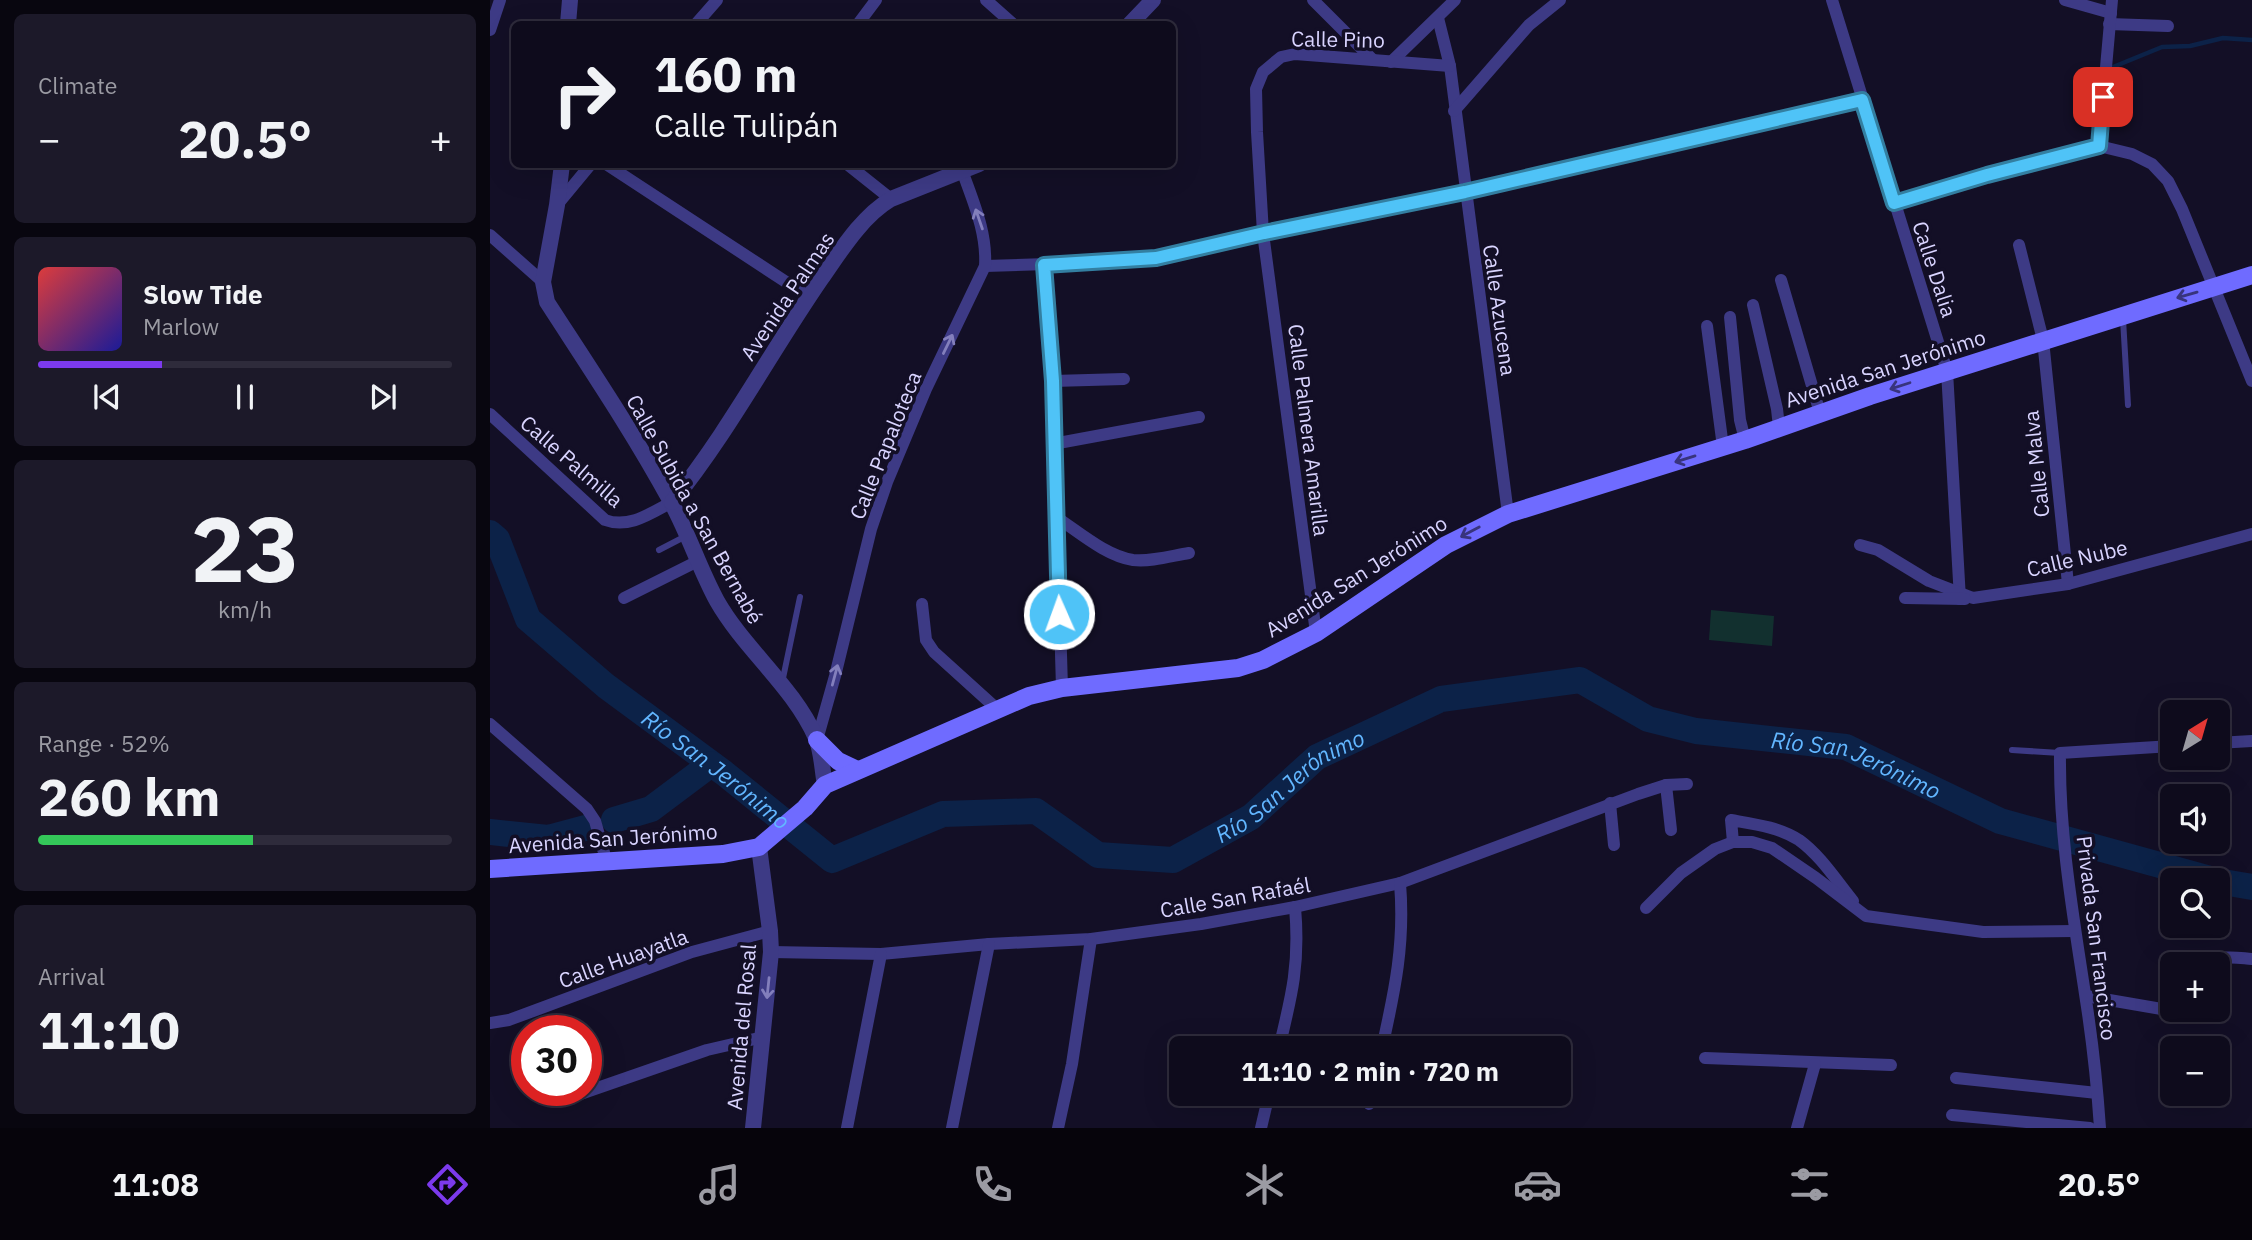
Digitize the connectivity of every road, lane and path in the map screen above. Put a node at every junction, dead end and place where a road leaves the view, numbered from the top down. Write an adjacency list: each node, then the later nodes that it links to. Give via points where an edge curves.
1 (500, 0): 20 (street)
2 (570, 0): 14 (street)
3 (718, 0): 15 (street)
4 (876, 0): 16 (street)
5 (986, 0): 17 (street)
6 (1153, 0): 18 (street)
7 (1313, 0): 21 (street)
8 (1455, 0): 13 (street)
9 (1560, 0): 25 (street, via 1530,25)
10 (1832, 0): 24 (street, Calle Dalia)
11 (2065, 0): 12 (street)
12 (2111, 12): 19 (street); 26 (street)
13 (1438, 18): 22 (street, Calle Pino); 23 (street, Calle Azucena)
14 (568, 21)
15 (699, 21)
16 (860, 21)
17 (1010, 21)
18 (1133, 21)
19 (2168, 26)
20 (490, 30)
21 (1373, 60): 22 (street, Calle Pino); 37 (street, Calle Pino, via 1295,54 1281,57 1263,72 1256,100)
22 (1391, 62): 23 (street)
23 (1450, 66): 25 (street, Calle Azucena)
24 (1862, 100): 33 (street); 35 (street, Calle Dalia)
25 (1454, 111): 33 (street, Calle Azucena)
26 (2099, 146): 35 (street); 45 (street, via 2152,164 2168,181)
27 (562, 168): 36 (street)
28 (588, 168): 36 (street)
29 (612, 168): 46 (street)
30 (852, 168): 34 (street)
31 (971, 168): 32 (street, Avenida Palmas)
32 (962, 173): 34 (street, Avenida Palmas); 41 (street, Calle Papaloteca, one-way to 32, via 982,228)
33 (1465, 192): 37 (street); 65 (street, Calle Azucena)
34 (891, 199): 46 (street, Avenida Palmas, via 855,234)
35 (1894, 203): 52 (street, Calle Dalia)
36 (557, 205): 44 (street)
37 (1264, 233): 40 (street, via 1156,258); 79 (street, Calle Palmera Amarilla)
38 (490, 235): 44 (street)
39 (2019, 246): 51 (street, Calle Malva)
40 (1044, 265): 41 (street); 54 (street)
41 (985, 266): 84 (street, Calle Papaloteca, one-way to 41, via 887,482)
42 (2252, 275): 45 (main road, Avenida San Jerónimo)
43 (1781, 280): 57 (street)
44 (543, 282): 64 (street, Calle Subida a San Bernabé, via 547,302)
45 (2212, 288): 48 (main road, Avenida San Jerónimo, one-way to 48); 55 (street)
46 (809, 297): 64 (street, Avenida Palmas)
47 (1753, 305): 60 (street)
48 (2123, 314): 51 (main road, Avenida San Jerónimo); 56 (lane)
49 (1730, 317): 61 (street)
50 (1707, 326): 63 (street)
51 (2043, 340): 52 (main road, Avenida San Jerónimo); 73 (street, Calle Malva)
52 (1947, 371): 57 (main road, Avenida San Jerónimo, one-way to 57); 75 (street, Calle Dalia)
53 (1124, 379): 54 (street)
54 (1053, 381): 62 (street)
55 (2252, 381)
56 (2129, 405)
57 (1820, 413): 60 (main road, Avenida San Jerónimo)
58 (490, 414): 64 (street, Calle Palmilla, via 605,520 630,522)
59 (1199, 417): 62 (street)
60 (1779, 427): 61 (main road, Avenida San Jerónimo)
61 (1745, 440): 63 (main road, Avenida San Jerónimo)
62 (1053, 444): 66 (street)
63 (1723, 447): 65 (main road, Avenida San Jerónimo, one-way to 65)
64 (672, 502): 68 (street, Calle Subida a San Bernabé)
65 (1508, 514): 79 (main road, Avenida San Jerónimo, one-way to 79, via 1446,545)
66 (1056, 517): 71 (street, via 1132,560); 81 (street)
67 (2252, 534): 73 (street, Calle Nube)
68 (686, 536): 70 (lane); 72 (street, Calle Subida a San Bernabé)
69 (1860, 545): 75 (street)
70 (659, 550)
71 (1189, 553)
72 (698, 561): 76 (street); 80 (street, Calle Subida a San Bernabé, via 738,634)
73 (2068, 583): 75 (street, Calle Nube)
74 (800, 597): 80 (lane)
75 (1964, 597): 77 (street, Calle Nube)
76 (624, 598)
77 (1905, 598)
78 (922, 604): 82 (street, via 923,629 934,652)
79 (1316, 633): 81 (main road, Avenida San Jerónimo, via 1238,668)
80 (782, 685): 84 (street, Calle Subida a San Bernabé)
81 (1062, 688): 82 (main road, Avenida San Jerónimo)
82 (998, 709): 90 (main road, Avenida San Jerónimo)
83 (490, 724): 99 (street, via 587,809)
84 (817, 740): 90 (main road, via 838,761); 92 (street, Calle Subida a San Bernabé)
85 (2252, 741): 86 (street)
86 (2230, 742)
87 (2160, 747): 89 (street)
88 (2011, 750): 89 (lane)
89 (2060, 753): 106 (street, Privada San Francisco, via 2059,792)
90 (857, 770): 92 (main road, Avenida San Jerónimo)
91 (1687, 784): 93 (street, Calle San Rafaél)
92 (825, 785): 96 (main road, Avenida San Jerónimo)
93 (1665, 785): 94 (street, Calle San Rafaél); 95 (street)
94 (1610, 803): 98 (street); 101 (street, Calle San Rafaél)
95 (1671, 831)
96 (765, 842): 99 (main road, Avenida San Jerónimo, via 723,854); 105 (street, Avenida del Rosal)
97 (1734, 842): 103 (street, via 1681,873); 104 (street, via 1772,848); 104 (street, via 1731,820 1770,827 1797,839)
98 (1614, 845)
99 (607, 863): 100 (main road, Avenida San Jerónimo)
100 (490, 869)
101 (1399, 883): 102 (street, Calle San Rafaél); 117 (street, via 1402,937)
102 (1296, 907): 107 (street, Calle San Rafaél); 116 (street, via 1297,961)
103 (1646, 908)
104 (1866, 916): 106 (street, via 1983,932)
105 (770, 930): 109 (street, Avenida del Rosal); 115 (street, Calle Huayatla, via 712,945)
106 (2074, 932): 113 (street, Privada San Francisco)
107 (1091, 939): 108 (street, Calle San Rafaél); 130 (street)
108 (989, 944): 110 (street, Calle San Rafaél); 129 (street)
109 (771, 952): 110 (street, Calle San Rafaél); 118 (street, Avenida del Rosal, one-way to 118)
110 (881, 954): 128 (street)
111 (2230, 957): 112 (street)
112 (2252, 959)
113 (2086, 996): 114 (street); 124 (street, Privada San Francisco)
114 (2160, 1009)
115 (490, 1023)
116 (1282, 1036)
117 (1385, 1036)
118 (763, 1037): 123 (street, via 707,1050); 127 (street, Avenida del Rosal)
119 (1705, 1058): 120 (street)
120 (1815, 1063): 121 (street); 132 (street)
121 (1891, 1065)
122 (1956, 1078): 124 (street)
123 (602, 1086)
124 (2097, 1093): 134 (street, Privada San Francisco)
125 (1266, 1106): 131 (street)
126 (1952, 1115): 133 (street)
127 (753, 1128)
128 (847, 1128)
129 (953, 1128)
130 (1058, 1128)
131 (1261, 1128)
132 (1797, 1128)
133 (2090, 1128)
134 (2100, 1128)

